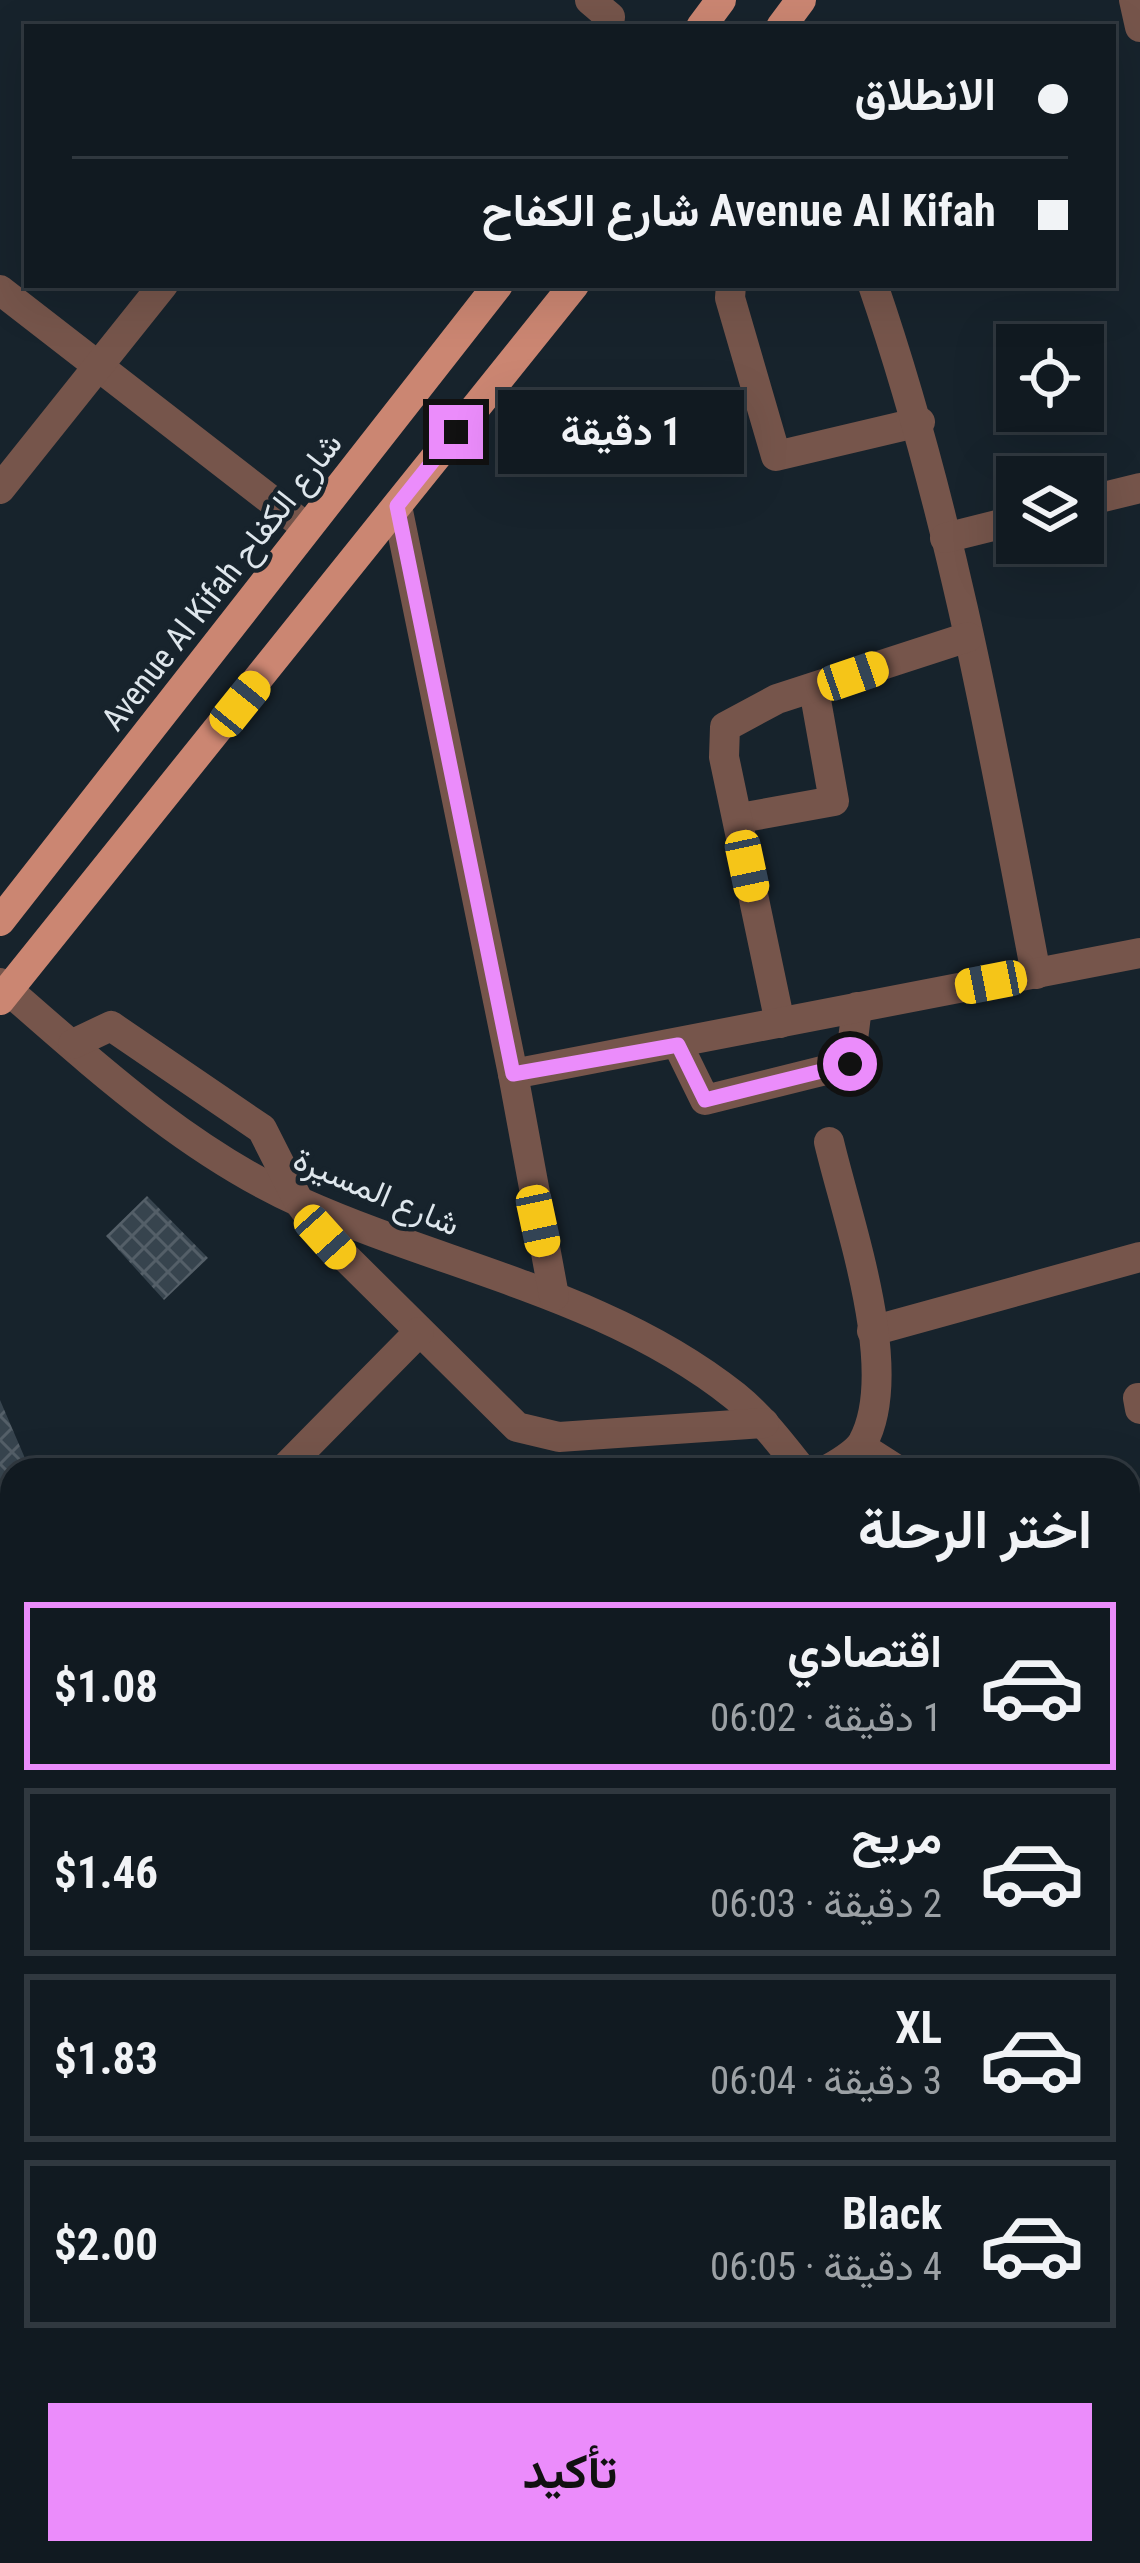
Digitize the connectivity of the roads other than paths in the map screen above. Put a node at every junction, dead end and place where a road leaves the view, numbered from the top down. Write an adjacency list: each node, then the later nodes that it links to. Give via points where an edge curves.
1 (721, 0): 3 (main road)
2 (1134, 0): 4 (street)
3 (702, 24)
4 (1140, 27)
5 (161, 288): 11 (street)
6 (496, 288): 18 (main road, Avenue Al Kifah شارع الكفاح)
7 (572, 288): 16 (main road)
8 (731, 288): 12 (street, via 776,456)
9 (874, 288): 12 (street)
10 (0, 290): 11 (street)
11 (97, 369): 14 (street); 18 (street)
12 (920, 422): 19 (street)
13 (1140, 488): 15 (street)
14 (0, 489)
15 (1104, 497)
16 (397, 506): 26 (main road); 31 (street)
17 (996, 525): 19 (street)
18 (307, 528): 23 (main road, Avenue Al Kifah شارع الكفاح)
19 (945, 538): 20 (street)
20 (968, 637): 21 (street); 25 (street)
21 (814, 689): 22 (street, via 739,715 725,728); 22 (street, via 834,801)
22 (740, 818): 28 (street)
23 (0, 921)
24 (1140, 953): 25 (street)
25 (1036, 974): 27 (street)
26 (3, 990): 29 (street, شارع المسيرة)
27 (857, 1007): 28 (street); 30 (street, via 850,1064 705,1100)
28 (780, 1023): 30 (street)
29 (73, 1044): 33 (street, شارع المسيرة, via 153,1112); 33 (street, via 111,1026 262,1129)
30 (678, 1045): 31 (street)
31 (513, 1074): 35 (street)
32 (829, 1142): 36 (street)
33 (298, 1202): 35 (street, شارع المسيرة); 37 (street)
34 (1140, 1257): 36 (street)
35 (554, 1296): 38 (street, شارع المسيرة, via 704,1374)
36 (872, 1331): 39 (street, via 875,1396)
37 (419, 1332): 38 (street, via 531,1434); 40 (street)
38 (764, 1423): 41 (street, شارع المسيرة)
39 (861, 1447): 42 (street); 43 (street)
40 (295, 1458)
41 (792, 1458)
42 (845, 1458)
43 (878, 1458)

